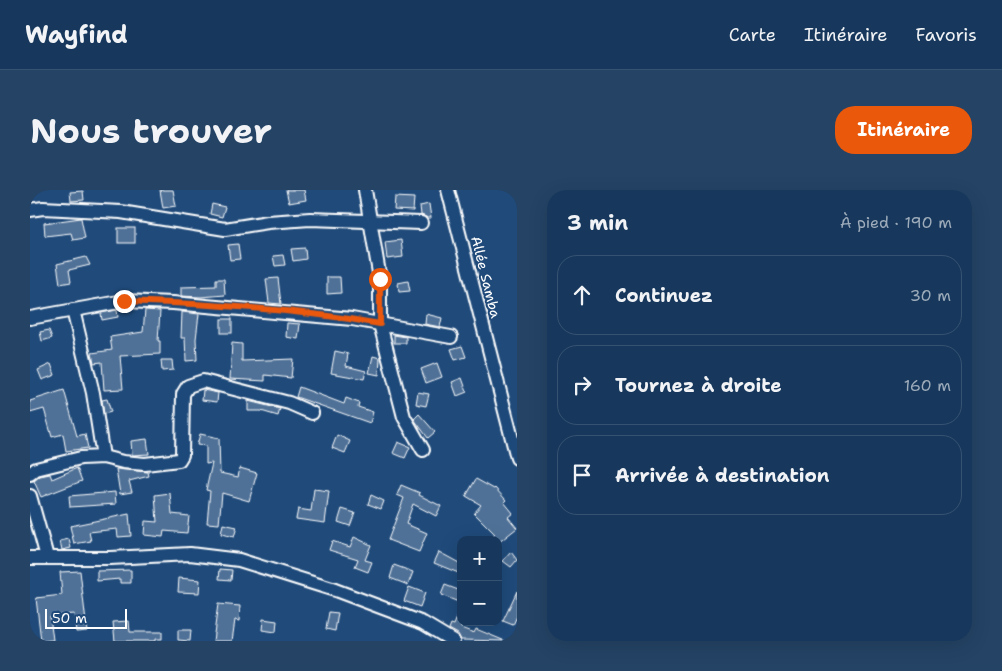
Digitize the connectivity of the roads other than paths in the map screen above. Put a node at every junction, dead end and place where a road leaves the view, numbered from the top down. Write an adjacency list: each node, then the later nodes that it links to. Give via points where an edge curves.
1 (365, 190): 4 (street)
2 (448, 190): 13 (street, Allée Samba)
3 (30, 210): 4 (street, via 121,212 225,229 268,222)
4 (370, 221): 5 (street); 8 (street, via 380,279)
5 (421, 223)
6 (74, 310): 7 (street); 8 (street, via 124,301 173,303); 12 (street, via 93,393)
7 (30, 318)
8 (380, 324): 9 (street); 11 (street, via 404,417)
9 (451, 337)
10 (312, 413): 12 (street, via 289,403 203,382 188,386 183,394 182,455 179,460 145,464)
11 (423, 450)
12 (103, 457): 14 (street, via 81,458 36,469)
13 (517, 458)
14 (30, 474)
15 (30, 496): 16 (street)
16 (47, 557): 17 (street); 18 (street, via 190,554 239,560 335,590 423,623)
17 (30, 558)
18 (453, 641)

